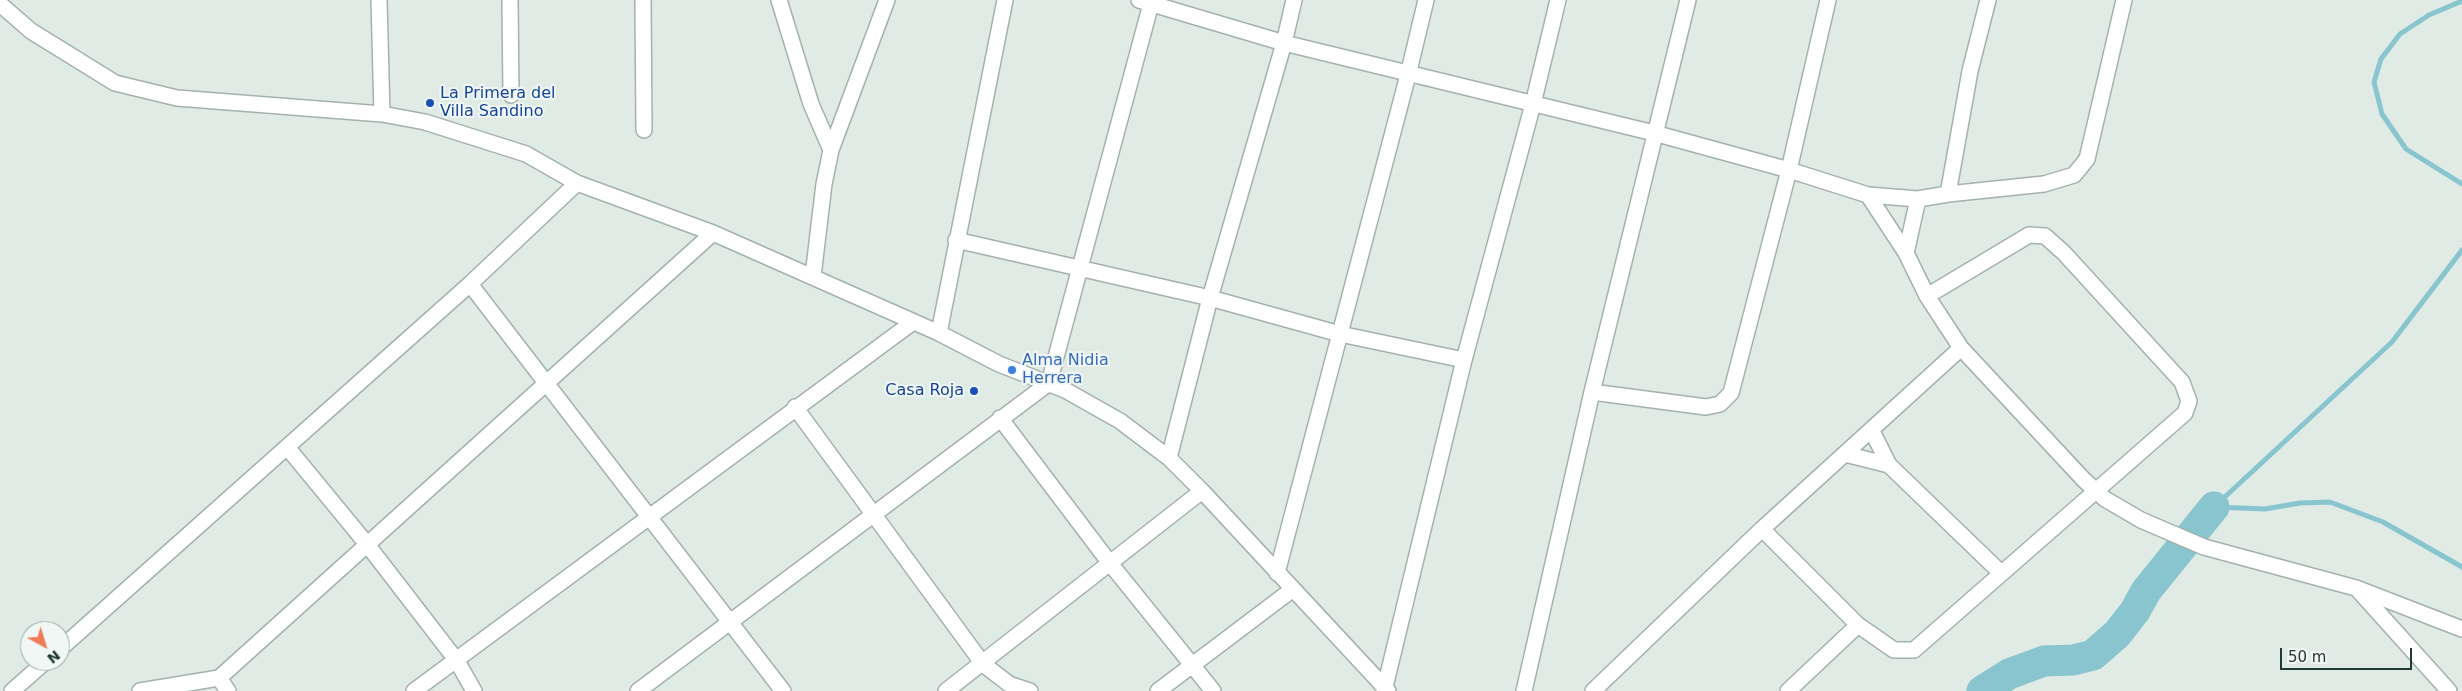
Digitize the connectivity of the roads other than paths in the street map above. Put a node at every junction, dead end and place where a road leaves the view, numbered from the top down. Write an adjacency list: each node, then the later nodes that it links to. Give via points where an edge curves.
1 (379, 0): 20 (street)
2 (510, 0): 18 (street)
3 (643, 0): 21 (street)
4 (779, 0): 23 (street, via 811,104)
5 (887, 0): 23 (street)
6 (1005, 0): 30 (street)
7 (1294, 0): 16 (street)
8 (1426, 0): 17 (street)
9 (1558, 0): 19 (street)
10 (1688, 0): 22 (street)
11 (1828, 0): 24 (street)
12 (1988, 0): 26 (street, via 1970,71)
13 (2124, 0): 26 (street, via 2087,158 2074,175 2044,184)
14 (1147, 1): 16 (street); 32 (street)
15 (0, 4): 20 (street, via 30,31 115,83 177,98)
16 (1284, 43): 17 (street); 36 (street)
17 (1408, 75): 19 (street); 39 (street)
18 (511, 95)
19 (1533, 104): 22 (street); 41 (street)
20 (382, 114): 25 (street, via 425,122 526,154)
21 (644, 130)
22 (1654, 133): 24 (street); 44 (street)
23 (831, 150): 33 (street)
24 (1789, 170): 27 (street); 44 (street, via 1731,394 1720,404 1706,407)
25 (577, 183): 29 (street); 34 (street)
26 (1948, 194): 28 (street)
27 (1868, 195): 28 (street); 31 (street)
28 (1918, 199): 31 (street)
29 (713, 233): 33 (street); 43 (street)
30 (956, 240): 32 (street); 38 (street)
31 (1906, 253): 35 (street)
32 (1081, 267): 36 (street); 42 (street)
33 (813, 276): 37 (street)
34 (470, 284): 43 (street); 48 (street)
35 (1927, 296): 40 (street); 53 (street, via 2030,236 2045,236 2182,382 2189,401 2185,414)
36 (1210, 298): 39 (street); 50 (street)
37 (913, 322): 38 (street); 45 (street)
38 (939, 333): 42 (street, via 999,364)
39 (1340, 334): 41 (street); 59 (street)
40 (1961, 348): 47 (street); 53 (street)
41 (1464, 360): 72 (street)
42 (1049, 382): 46 (street); 50 (street, via 1120,421)
43 (548, 384): 55 (street); 57 (street)
44 (1592, 392): 84 (street)
45 (795, 407): 54 (street); 55 (street)
46 (1000, 418): 54 (street); 58 (street)
47 (1872, 431): 49 (street); 51 (street)
48 (287, 447): 57 (street); 66 (street)
49 (1845, 454): 51 (street); 56 (street)
50 (1169, 458): 52 (street)
51 (1889, 465): 60 (street)
52 (1202, 491): 58 (street); 59 (street)
53 (2096, 491): 60 (street); 61 (street, via 2141,520 2204,547)
54 (872, 513): 63 (street); 68 (street)
55 (650, 518): 63 (street); 67 (street)
56 (1762, 529): 64 (street); 85 (street)
57 (366, 543): 67 (street); 71 (street)
58 (1109, 562): 68 (street); 69 (street)
59 (1277, 573): 62 (street)
60 (2001, 573): 64 (street, via 1914,650 1894,650)
61 (2356, 588): 65 (street); 87 (street)
62 (1293, 589): 69 (street); 72 (street)
63 (730, 620): 78 (street); 79 (street)
64 (1858, 625): 86 (street)
65 (2462, 629)
66 (70, 640)
67 (457, 661): 76 (street); 77 (street)
68 (983, 664): 80 (street); 81 (street, via 1009,684)
69 (1193, 666): 82 (street); 83 (street)
70 (35, 671): 73 (street)
71 (219, 678): 74 (street); 75 (street)
72 (1386, 690)
73 (12, 691)
74 (140, 691)
75 (228, 691)
76 (414, 691)
77 (474, 691)
78 (638, 691)
79 (783, 691)
80 (946, 691)
81 (1030, 691)
82 (1158, 691)
83 (1213, 691)
84 (1524, 691)
85 (1593, 691)
86 (1788, 691)
87 (2449, 691)

